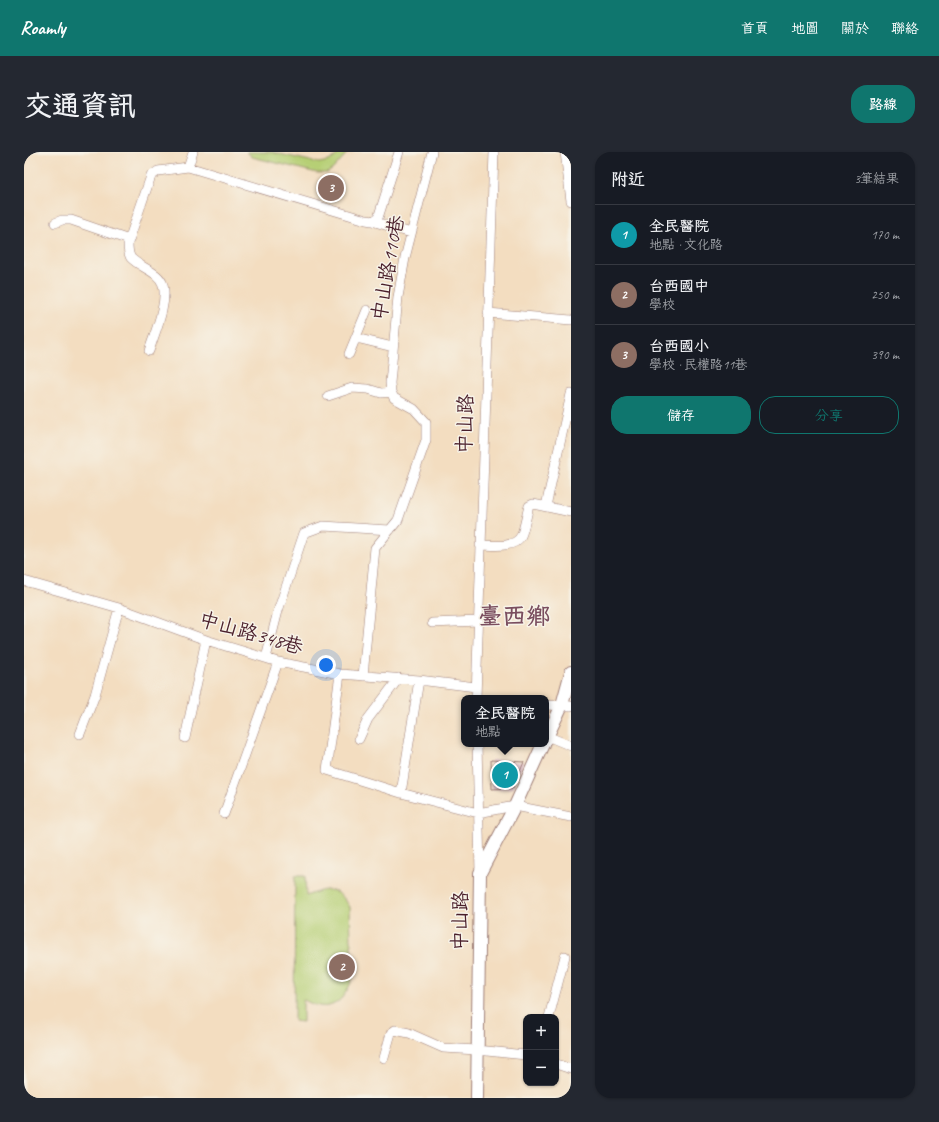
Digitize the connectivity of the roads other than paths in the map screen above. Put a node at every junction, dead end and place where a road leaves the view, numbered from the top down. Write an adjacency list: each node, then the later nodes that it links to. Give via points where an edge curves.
1 (193, 152): 6 (street)
2 (399, 152): 8 (street)
3 (432, 152): 10 (street, 中山路110巷)
4 (494, 152): 13 (street, 中山路)
5 (566, 152): 7 (street)
6 (188, 167): 8 (street, via 366,220); 11 (street, via 158,171 151,176)
7 (571, 201)
8 (375, 220): 10 (street)
9 (55, 223): 11 (street, via 71,220)
10 (411, 233): 16 (street, 中山路110巷, via 398,296)
11 (129, 240): 17 (street, via 130,257 161,280 163,286 164,303)
12 (367, 310): 15 (street)
13 (488, 313): 14 (street); 25 (street, 中山路)
14 (571, 320)
15 (356, 338): 16 (street); 18 (street)
16 (393, 347): 19 (street, 中山路110巷)
17 (149, 350)
18 (349, 354)
19 (391, 392): 21 (street, via 381,394 368,389 352,388); 24 (street, via 394,398 414,409 426,422 427,431 398,520)
20 (571, 394): 22 (street)
21 (328, 396)
22 (546, 506): 23 (street); 25 (street, via 528,506 521,537 514,543)
23 (571, 512)
24 (390, 530): 31 (street, via 323,526 304,533 278,611); 35 (street, via 374,548)
25 (480, 545): 28 (street, 中山路)
26 (24, 581): 27 (street, 中山路348巷)
27 (119, 608): 30 (street, 中山路348巷); 42 (street, via 95,695)
28 (478, 621): 29 (street); 38 (street, 中山路)
29 (432, 623)
30 (206, 640): 31 (street, 中山路348巷); 44 (street)
31 (266, 658): 32 (street, 中山路348巷)
32 (278, 662): 34 (street, 中山路348巷); 53 (street)
33 (571, 672): 41 (main road)
34 (340, 674): 35 (street, 中山路348巷); 50 (street, via 327,770)
35 (363, 676): 36 (street, 中山路348巷)
36 (399, 678): 37 (street, 中山路348巷); 45 (street, via 368,719)
37 (419, 680): 38 (street, 中山路348巷); 50 (street)
38 (476, 688): 39 (street, 中山路)
39 (476, 695)
40 (549, 705): 41 (street)
41 (566, 706): 43 (main road)
42 (80, 734)
43 (549, 735)
44 (185, 738)
45 (359, 739)
46 (549, 741): 47 (street)
47 (571, 746)
48 (477, 747): 52 (street, 中山路)
49 (543, 747): 51 (main road)
50 (401, 792): 52 (street)
51 (515, 806): 52 (street); 54 (street); 55 (main road)
52 (478, 813): 55 (street, 中山路)
53 (224, 814)
54 (571, 817)
55 (480, 873): 58 (main road, 中山路)
56 (565, 956): 57 (street)
57 (550, 1014)
58 (477, 1050): 59 (street); 60 (street, via 443,1048 409,1032 396,1030 391,1033); 63 (main road, 中山路)
59 (523, 1055)
60 (384, 1058)
61 (559, 1065): 62 (street)
62 (571, 1069)
63 (477, 1098)

